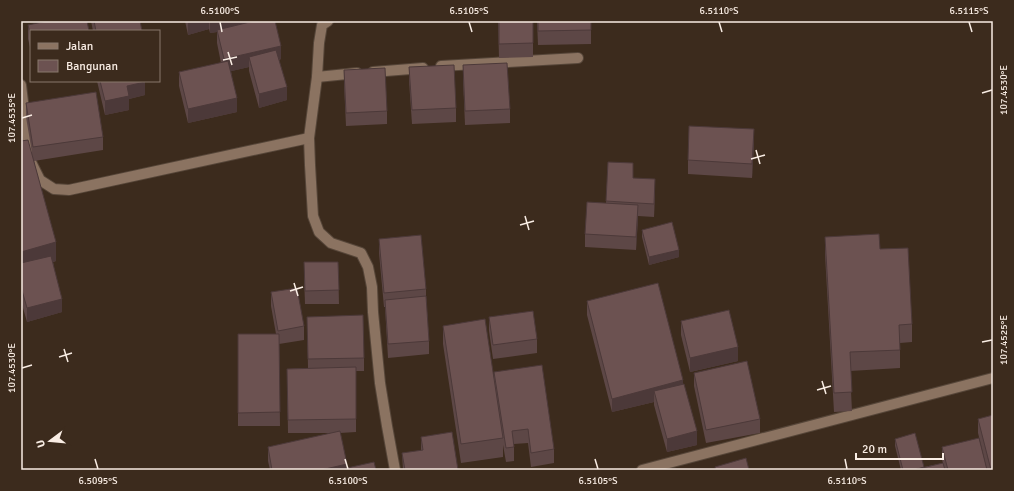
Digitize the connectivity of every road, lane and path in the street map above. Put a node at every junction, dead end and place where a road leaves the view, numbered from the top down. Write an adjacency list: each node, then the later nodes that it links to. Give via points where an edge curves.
1 (328, 21): 3 (street, via 322,25)
2 (578, 58): 3 (street)
3 (317, 77): 5 (street)
4 (21, 85): 5 (street, via 30,160 40,180 54,189 69,190)
5 (310, 138): 7 (street, via 313,216 319,232 331,243 361,253 368,267 372,286 380,383)
6 (993, 378): 8 (street)
7 (396, 470)
8 (642, 470)

